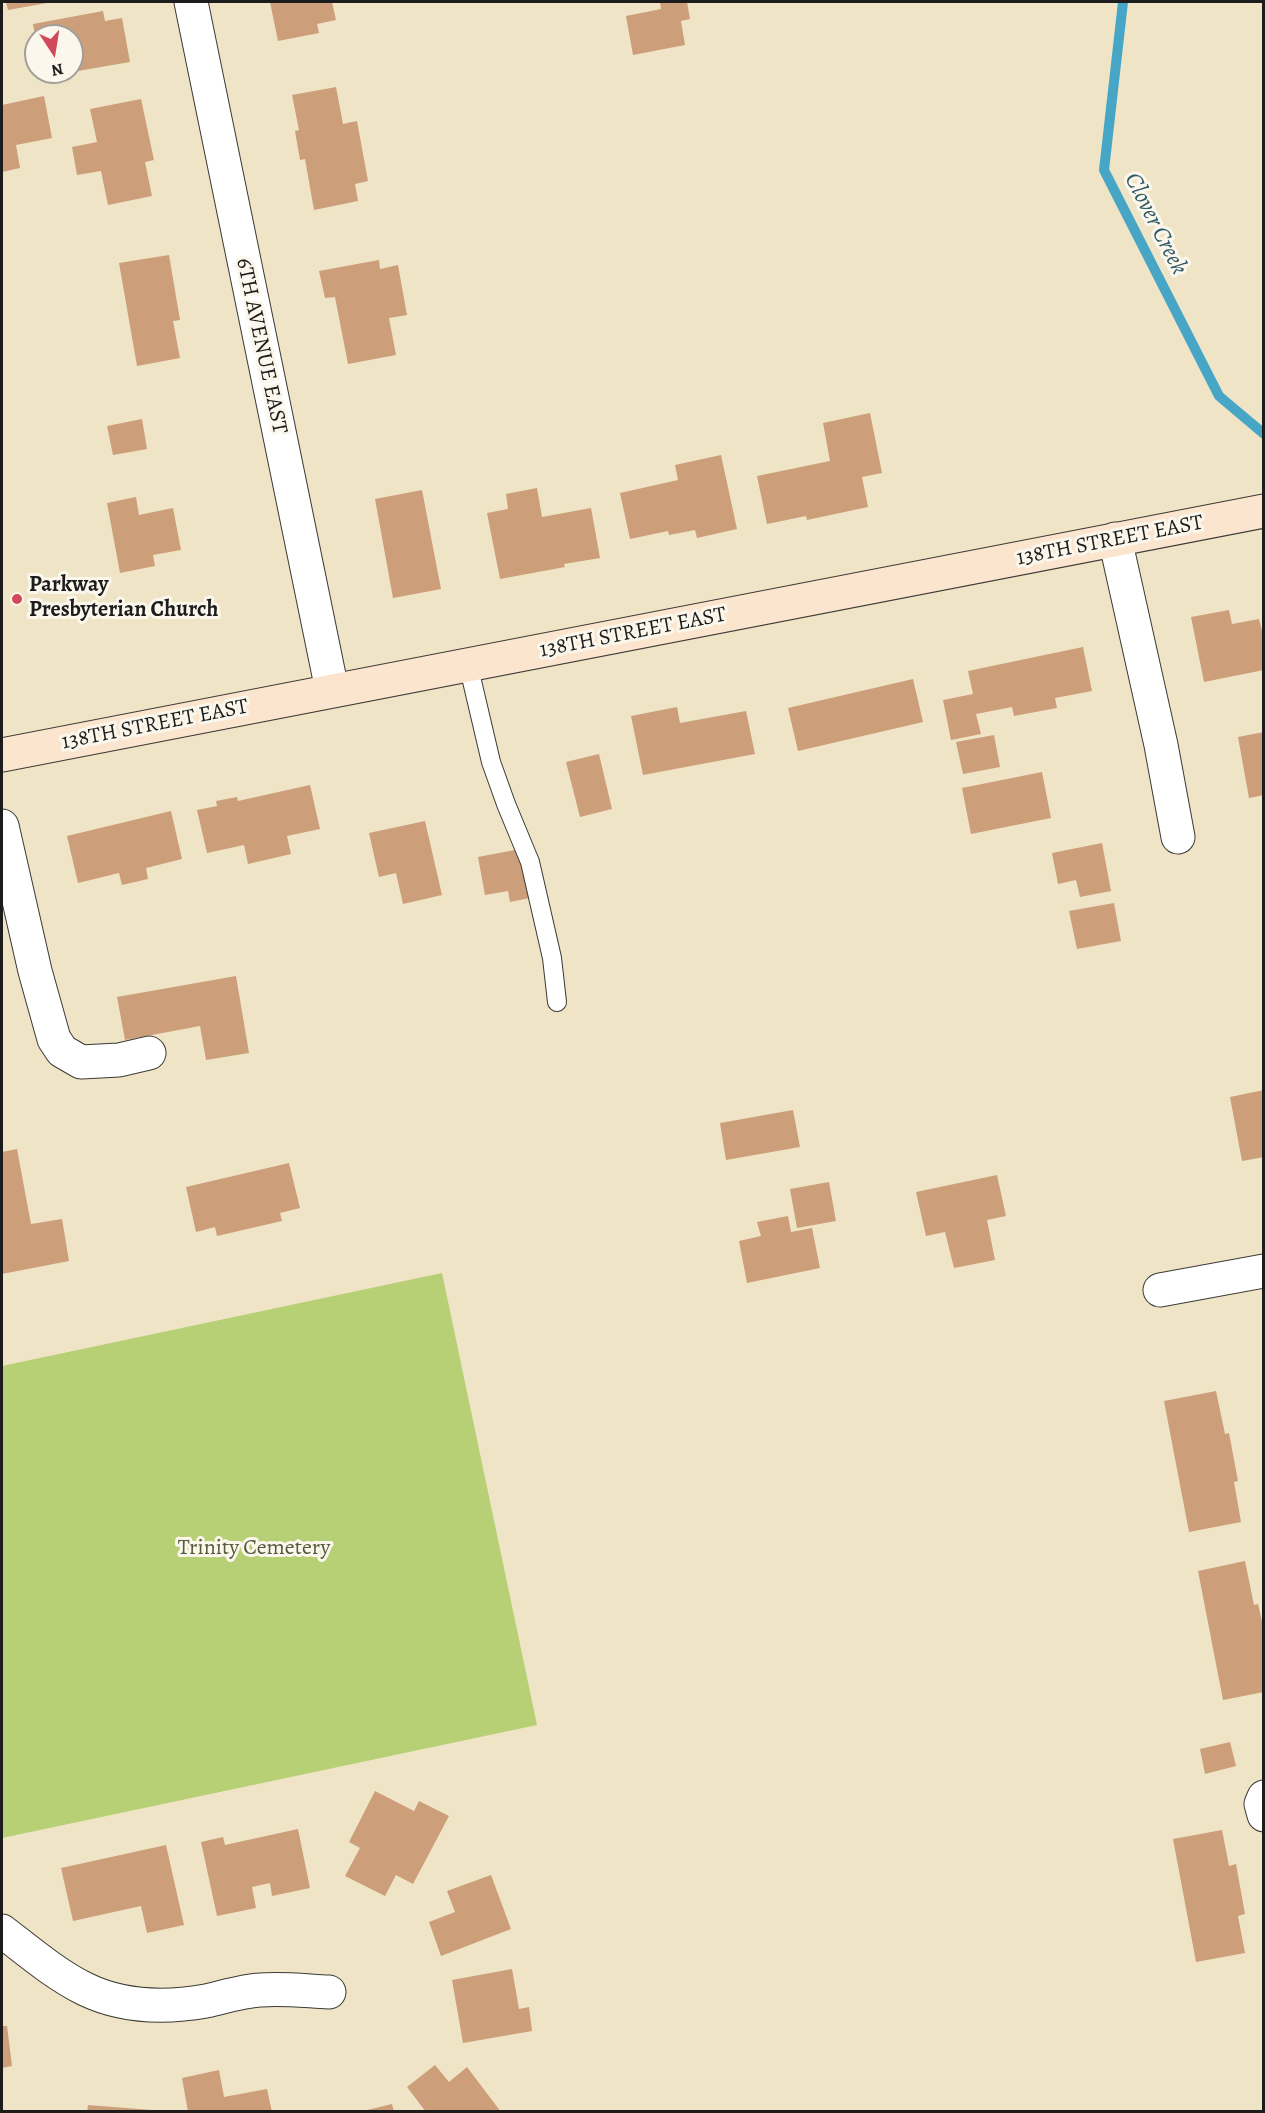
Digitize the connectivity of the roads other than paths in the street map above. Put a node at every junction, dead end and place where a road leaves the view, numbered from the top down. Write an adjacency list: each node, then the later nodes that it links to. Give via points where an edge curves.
1 (191, 2): 5 (street, 6TH AVENUE EAST)
2 (1263, 511): 3 (street, 138TH STREET EAST)
3 (1115, 539): 4 (street, 138TH STREET EAST); 8 (street)
4 (468, 664): 5 (street, 138TH STREET EAST); 9 (lane, via 491,762 530,862 552,958)
5 (332, 690): 6 (street, 138TH STREET EAST)
6 (2, 755)
7 (2, 826): 10 (street, via 54,1039 62,1051 81,1062)
8 (1178, 837)
9 (557, 1002)
10 (149, 1053)
11 (1263, 1271): 12 (street)
12 (1160, 1290)
13 (1263, 1797): 14 (street)
14 (1263, 1815)
15 (2, 1931): 16 (street, via 84,1988 134,2004 165,2006 260,1990)
16 (329, 1992)

